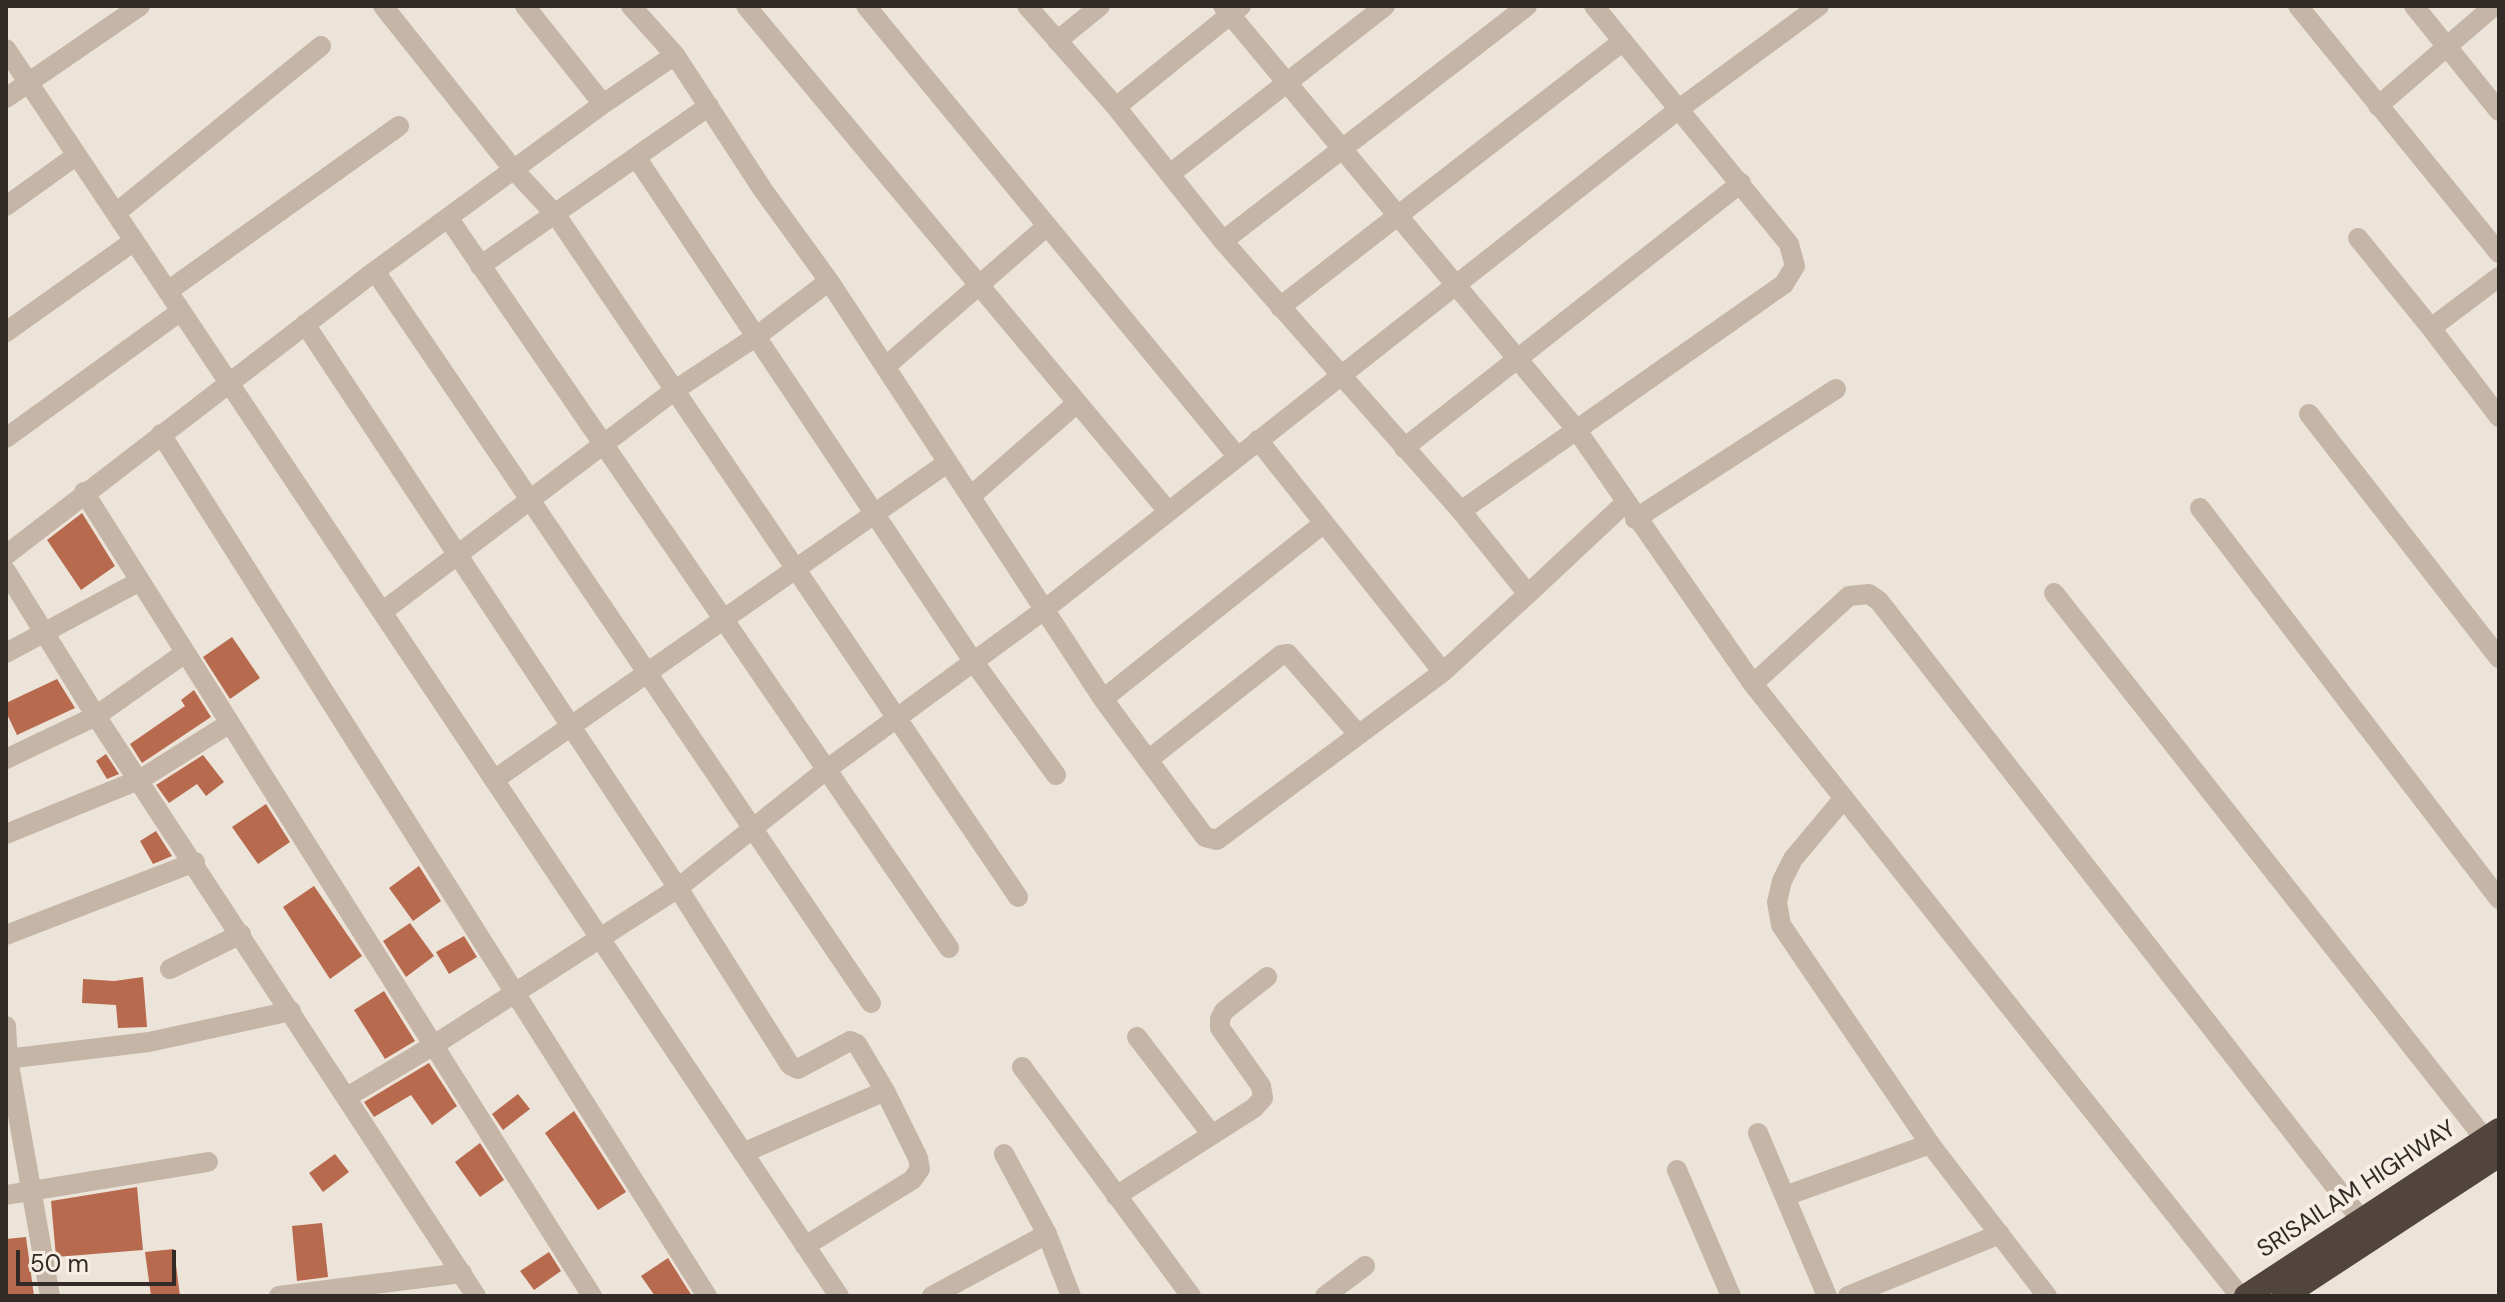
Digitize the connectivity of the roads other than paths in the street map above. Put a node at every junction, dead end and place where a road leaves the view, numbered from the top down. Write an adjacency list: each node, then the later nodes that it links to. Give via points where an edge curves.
1 (140, 6): 24 (street)
2 (383, 6): 37 (street)
3 (525, 6): 27 (street)
4 (746, 6): 54 (street)
5 (866, 6): 45 (street)
6 (1027, 6): 18 (street)
7 (1100, 6): 18 (street)
8 (1385, 6): 25 (street)
9 (1527, 6): 34 (street)
10 (1594, 6): 19 (street)
11 (1819, 6): 17 (street)
12 (2298, 6): 29 (street)
13 (2414, 6): 21 (street)
14 (2494, 6): 21 (street)
15 (641, 9): 23 (street)
16 (1232, 9): 25 (street); 30 (street)
17 (1792, 13): 31 (street)
18 (1057, 41): 30 (street)
19 (1623, 41): 31 (street); 43 (street)
20 (321, 46): 41 (street)
21 (2447, 47): 29 (street); 32 (street)
22 (6, 49): 24 (street)
23 (675, 55): 27 (street); 28 (street)
24 (28, 82): 26 (street); 35 (street)
25 (1286, 83): 34 (street); 38 (street)
26 (6, 98)
27 (603, 104): 37 (street)
28 (709, 106): 36 (street); 53 (street)
29 (2378, 106): 49 (street)
30 (1116, 107): 38 (street)
31 (1679, 109): 39 (street); 55 (street)
32 (2499, 111)
33 (399, 126): 56 (street)
34 (1343, 149): 43 (street); 48 (street)
35 (77, 155): 40 (street); 41 (street)
36 (636, 157): 42 (street); 62 (street)
37 (513, 169): 42 (street); 44 (street)
38 (1170, 174): 48 (street)
39 (1741, 183): 63 (street); 72 (street, via 1789,244 1795,266 1784,284)
40 (6, 206)
41 (116, 213): 47 (street)
42 (556, 215): 50 (street); 68 (street)
43 (1396, 217): 55 (street); 57 (street)
44 (449, 219): 50 (street); 51 (street)
45 (1047, 226): 54 (street); 78 (street)
46 (2358, 238): 60 (street)
47 (134, 241): 56 (street); 61 (street)
48 (1223, 241): 57 (street)
49 (2499, 253)
50 (480, 266): 76 (street)
51 (375, 271): 59 (street); 82 (street)
52 (2499, 277): 60 (street)
53 (829, 281): 62 (street); 64 (street)
54 (979, 287): 64 (street); 69 (street)
55 (1456, 287): 63 (street); 65 (street)
56 (168, 291): 58 (street)
57 (1280, 307): 65 (street)
58 (181, 311): 66 (street); 74 (street)
59 (305, 324): 66 (street); 90 (street)
60 (2431, 328): 71 (street)
61 (6, 332)
62 (757, 336): 68 (street); 87 (street)
63 (1517, 360): 72 (street); 77 (street)
64 (885, 367): 79 (street)
65 (1341, 378): 75 (street); 77 (street)
66 (229, 382): 73 (street); 97 (street)
67 (1836, 389): 86 (street)
68 (675, 390): 76 (street); 91 (street)
69 (1077, 403): 81 (street); 84 (street)
70 (2309, 414): 102 (street)
71 (2499, 417)
72 (1576, 429): 85 (street); 86 (street)
73 (161, 434): 80 (street); 132 (street)
74 (6, 438)
75 (1258, 440): 78 (street); 88 (street)
76 (603, 445): 82 (street); 98 (street)
77 (1404, 448): 85 (street)
78 (1237, 456): 84 (street)
79 (947, 463): 81 (street); 87 (street)
80 (84, 492): 89 (street); 93 (street)
81 (971, 496): 96 (street)
82 (530, 500): 90 (street); 105 (street)
83 (2200, 508): 125 (street)
84 (1167, 510): 96 (street)
85 (1461, 511): 95 (street)
86 (1630, 511): 95 (street); 106 (street)
87 (873, 514): 91 (street); 103 (street)
88 (1324, 523): 104 (street); 107 (street)
89 (6, 555)
90 (458, 555): 97 (street); 111 (street)
91 (796, 570): 98 (street); 109 (street)
92 (6, 571): 99 (street)
93 (140, 581): 99 (street); 101 (street)
94 (2054, 593): 144 (street)
95 (1528, 594): 104 (street)
96 (1044, 610): 103 (street); 107 (street)
97 (382, 612): 118 (street)
98 (723, 620): 105 (street); 115 (street)
99 (46, 634): 100 (street); 108 (street)
100 (6, 653)
101 (185, 653): 108 (street); 110 (street)
102 (2499, 658)
103 (973, 661): 109 (street); 116 (street)
104 (1443, 672): 112 (street)
105 (647, 673): 111 (street); 120 (street)
106 (1753, 684): 119 (street); 154 (street, via 1849,596 1869,594 1879,601)
107 (1103, 699): 114 (street)
108 (96, 716): 113 (street); 117 (street)
109 (897, 719): 115 (street); 124 (street)
110 (230, 723): 117 (street); 137 (street)
111 (571, 726): 118 (street); 123 (street)
112 (1358, 734): 114 (street, via 1288,654); 114 (street, via 1217,840 1205,837)
113 (6, 759)
114 (1148, 760)
115 (826, 770): 120 (street); 129 (street)
116 (1056, 775)
117 (141, 779): 121 (street); 122 (street)
118 (494, 780): 128 (street)
119 (1844, 798): 145 (street, via 1793,859 1782,881 1777,902 1781,925); 175 (street)
120 (754, 827): 123 (street); 133 (street)
121 (6, 834)
122 (195, 862): 126 (street); 127 (street)
123 (678, 888): 128 (street); 140 (street, via 790,1065 804,1067 850,1041 857,1044)
124 (1018, 897)
125 (2499, 899)
126 (241, 934): 130 (street); 134 (street)
127 (6, 935)
128 (599, 938): 132 (street); 146 (street)
129 (949, 948)
130 (170, 969)
131 (1267, 977): 143 (street, via 1220,1019 1220,1028 1261,1086 1263,1098)
132 (516, 989): 137 (street); 165 (street)
133 (871, 1003)
134 (291, 1011): 138 (street, via 149,1042); 141 (street)
135 (6, 1026): 138 (street)
136 (1137, 1037): 143 (street)
137 (434, 1045): 141 (street); 164 (street)
138 (7, 1059): 150 (street)
139 (1022, 1067): 152 (street)
140 (885, 1091): 146 (street); 157 (street, via 920,1169 912,1180)
141 (347, 1097): 159 (street)
142 (1758, 1133): 153 (street)
143 (1212, 1135): 152 (street)
144 (2494, 1142): 154 (highway, SRISAILAM HIGHWAY); 177 (highway, SRISAILAM HIGHWAY)
145 (1930, 1144): 153 (street); 156 (street)
146 (743, 1153): 157 (street)
147 (1004, 1154): 155 (street)
148 (208, 1162): 150 (street)
149 (1677, 1170): 171 (street)
150 (31, 1191): 151 (street); 161 (street)
151 (6, 1195)
152 (1116, 1196): 169 (street)
153 (1785, 1196): 172 (street)
154 (2363, 1222): 176 (highway, SRISAILAM HIGHWAY)
155 (1047, 1234): 167 (street); 168 (street)
156 (2000, 1234): 160 (street); 174 (street)
157 (805, 1246): 166 (street)
158 (1365, 1266): 170 (street)
159 (462, 1273): 162 (street); 163 (street)
160 (1876, 1290): 173 (street)
161 (50, 1296)
162 (279, 1296)
163 (476, 1296)
164 (592, 1296)
165 (707, 1296)
166 (839, 1296)
167 (932, 1296)
168 (1071, 1296)
169 (1191, 1296)
170 (1325, 1296)
171 (1731, 1296)
172 (1827, 1296)
173 (1848, 1296)
174 (2047, 1296)
175 (2240, 1296)
176 (2246, 1296)
177 (2284, 1296)

